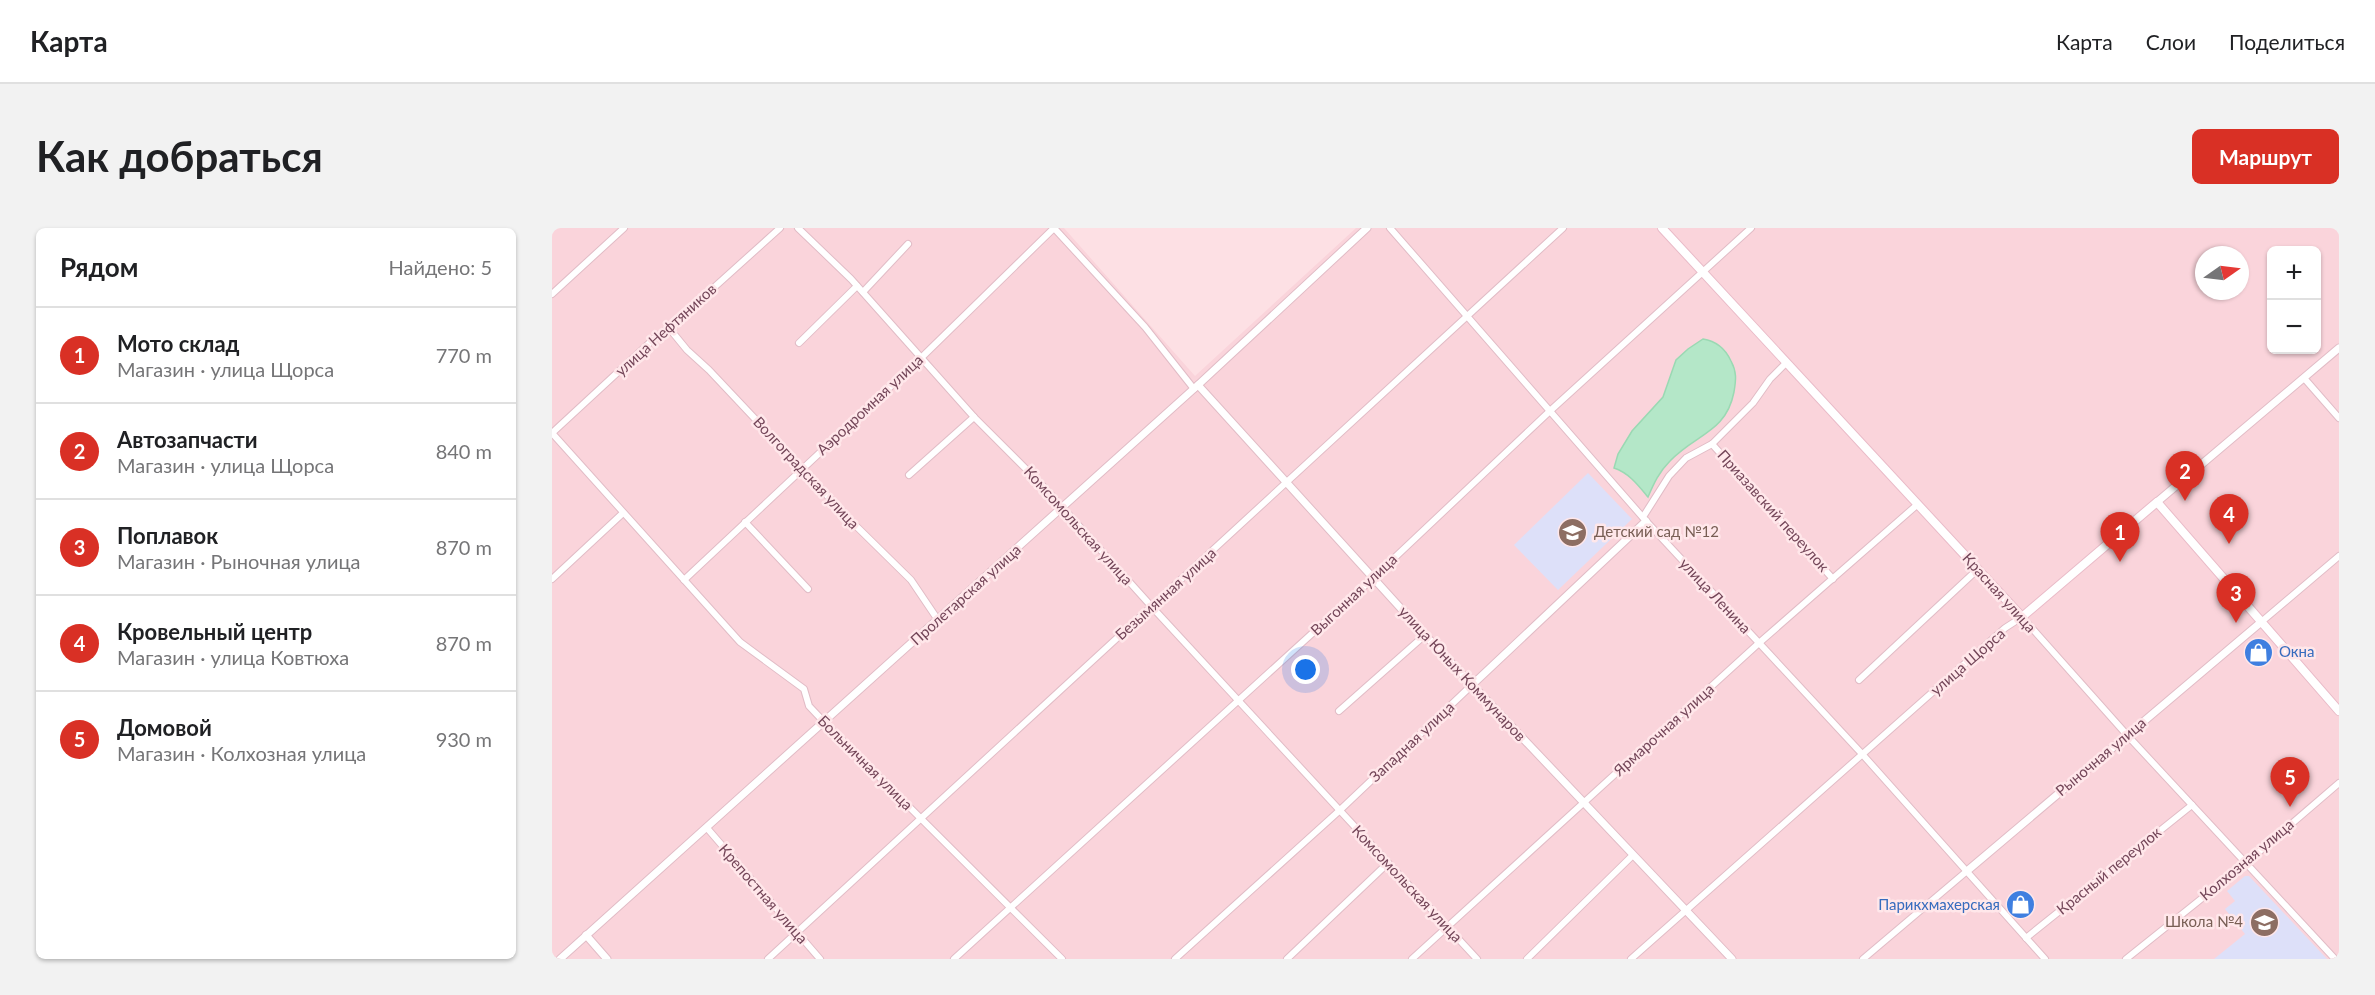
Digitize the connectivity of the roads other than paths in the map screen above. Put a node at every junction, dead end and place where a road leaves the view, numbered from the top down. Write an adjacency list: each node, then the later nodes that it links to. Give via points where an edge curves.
1 (624, 228): 14 (street)
2 (780, 228): 16 (street, улица Нефтяников)
3 (798, 228): 12 (street, Комсомольская улица)
4 (1054, 228): 19 (street, Аэродромная улица); 22 (street, улица Юных Коммунаров)
5 (1367, 228): 22 (street, Пролетарская улица)
6 (1390, 228): 15 (street, улица Ленина)
7 (1563, 228): 15 (street, Безымянная улица)
8 (1662, 228): 11 (main road, Красная улица)
9 (1750, 228): 11 (street, Выгонная улица)
10 (908, 244): 13 (street)
11 (1702, 271): 20 (main road, Красная улица); 23 (street, Выгонная улица)
12 (857, 286): 13 (street, Комсомольская улица); 17 (street)
13 (863, 292): 19 (street, Комсомольская улица)
14 (552, 294)
15 (1465, 316): 23 (street, улица Ленина); 30 (street, Безымянная улица)
16 (669, 328): 26 (street, улица Нефтяников); 28 (street, Волгоградская улица)
17 (799, 343)
18 (2339, 348): 21 (street, улица Щорса)
19 (922, 357): 24 (street, Комсомольская улица); 28 (street, Аэродромная улица)
20 (1786, 363): 27 (street); 32 (main road, Красная улица)
21 (2304, 378): 25 (street); 31 (street, улица Щорса)
22 (1196, 387): 30 (street, улица Юных Коммунаров); 33 (street, Пролетарская улица)
23 (1551, 410): 35 (street, улица Ленина); 40 (street, Выгонная улица)
24 (975, 417): 29 (street); 33 (street, Комсомольская улица)
25 (2339, 418)
26 (552, 433): 34 (street, Больничная улица)
27 (1712, 444): 35 (street, via 1686,458 1669,476); 41 (street, Приазавский переулок)
28 (801, 468): 36 (street, Аэродромная улица); 46 (street, Волгоградская улица, via 911,580)
29 (909, 476)
30 (1287, 484): 40 (street, улица Юных Коммунаров); 44 (street, Безымянная улица)
31 (2157, 502): 45 (main road, улица Щорса); 47 (main road)
32 (1918, 504): 38 (main road, Красная улица); 41 (street, Ярмарочная улица)
33 (1061, 508): 44 (street, Комсомольская улица); 46 (street, Пролетарская улица)
34 (623, 513): 39 (street); 42 (street, Больничная улица)
35 (1644, 519): 49 (street, улица Ленина); 51 (street, Западная улица)
36 (745, 522): 42 (street, Аэродромная улица); 43 (street)
37 (2339, 556): 47 (street, Рыночная улица)
38 (1978, 569): 45 (main road, Красная улица); 50 (street)
39 (552, 579)
40 (1372, 579): 48 (street, улица Юных Коммунаров); 52 (street, Выгонная улица)
41 (1833, 579): 49 (street, Ярмарочная улица)
42 (684, 580): 55 (street, Больничная улица, via 740,642 804,689 809,706)
43 (808, 589)
44 (1152, 607): 52 (street, Комсомольская улица); 62 (street, Безымянная улица)
45 (2022, 618): 56 (street, Красная улица); 57 (street, улица Щорса, via 2005,628)
46 (938, 620): 55 (street, Пролетарская улица)
47 (2260, 623): 54 (main road); 56 (street, Рыночная улица)
48 (1425, 635): 51 (street, улица Юных Коммунаров); 53 (street)
49 (1759, 643): 57 (street, улица Ленина); 59 (street, Ярмарочная улица)
50 (1859, 680)
51 (1472, 685): 59 (street, улица Юных Коммунаров); 61 (street, Западная улица)
52 (1239, 700): 61 (street, Комсомольская улица); 68 (street, Выгонная улица)
53 (1339, 711)
54 (2339, 711)
55 (825, 723): 62 (street, Больничная улица); 63 (street, Пролетарская улица)
56 (2127, 735): 60 (street, Красная улица); 67 (street, Рыночная улица)
57 (1863, 755): 67 (street, улица Ленина); 69 (street, улица Щорса)
58 (2339, 783): 66 (street, Колхозная улица)
59 (1584, 803): 64 (street, улица Юных Коммунаров); 70 (street, Ярмарочная улица)
60 (2192, 805): 66 (street, Красная улица); 73 (street, Красный переулок)
61 (1339, 811): 65 (street, Комсомольская улица); 80 (street, Западная улица)
62 (921, 819): 68 (street, Больничная улица); 71 (street, Безымянная улица)
63 (707, 828): 71 (street, Крепостная улица); 72 (street, Пролетарская улица)
64 (1633, 855): 69 (street, улица Юных Коммунаров); 84 (street)
65 (1388, 863): 70 (street, Комсомольская улица); 81 (street)
66 (2246, 863): 89 (street, Колхозная улица); 90 (street, Красная улица)
67 (1967, 871): 73 (street, улица Ленина); 87 (street, Рыночная улица)
68 (1010, 909): 78 (street, Выгонная улица); 79 (street, Больничная улица)
69 (1685, 911): 85 (street, улица Щорса); 86 (street, улица Юных Коммунаров)
70 (1448, 928): 82 (street, Ярмарочная улица); 83 (street, Комсомольская улица)
71 (796, 933): 76 (street, Безымянная улица); 77 (street, Крепостная улица)
72 (586, 935): 74 (street, Пролетарская улица); 75 (street)
73 (2026, 938): 88 (street, улица Ленина)
74 (560, 959)
75 (607, 959)
76 (768, 959)
77 (820, 959)
78 (954, 959)
79 (1062, 959)
80 (1175, 959)
81 (1287, 959)
82 (1412, 959)
83 (1477, 959)
84 (1527, 959)
85 (1631, 959)
86 (1732, 959)
87 (1863, 959)
88 (2045, 959)
89 (2126, 959)
90 (2335, 959)

